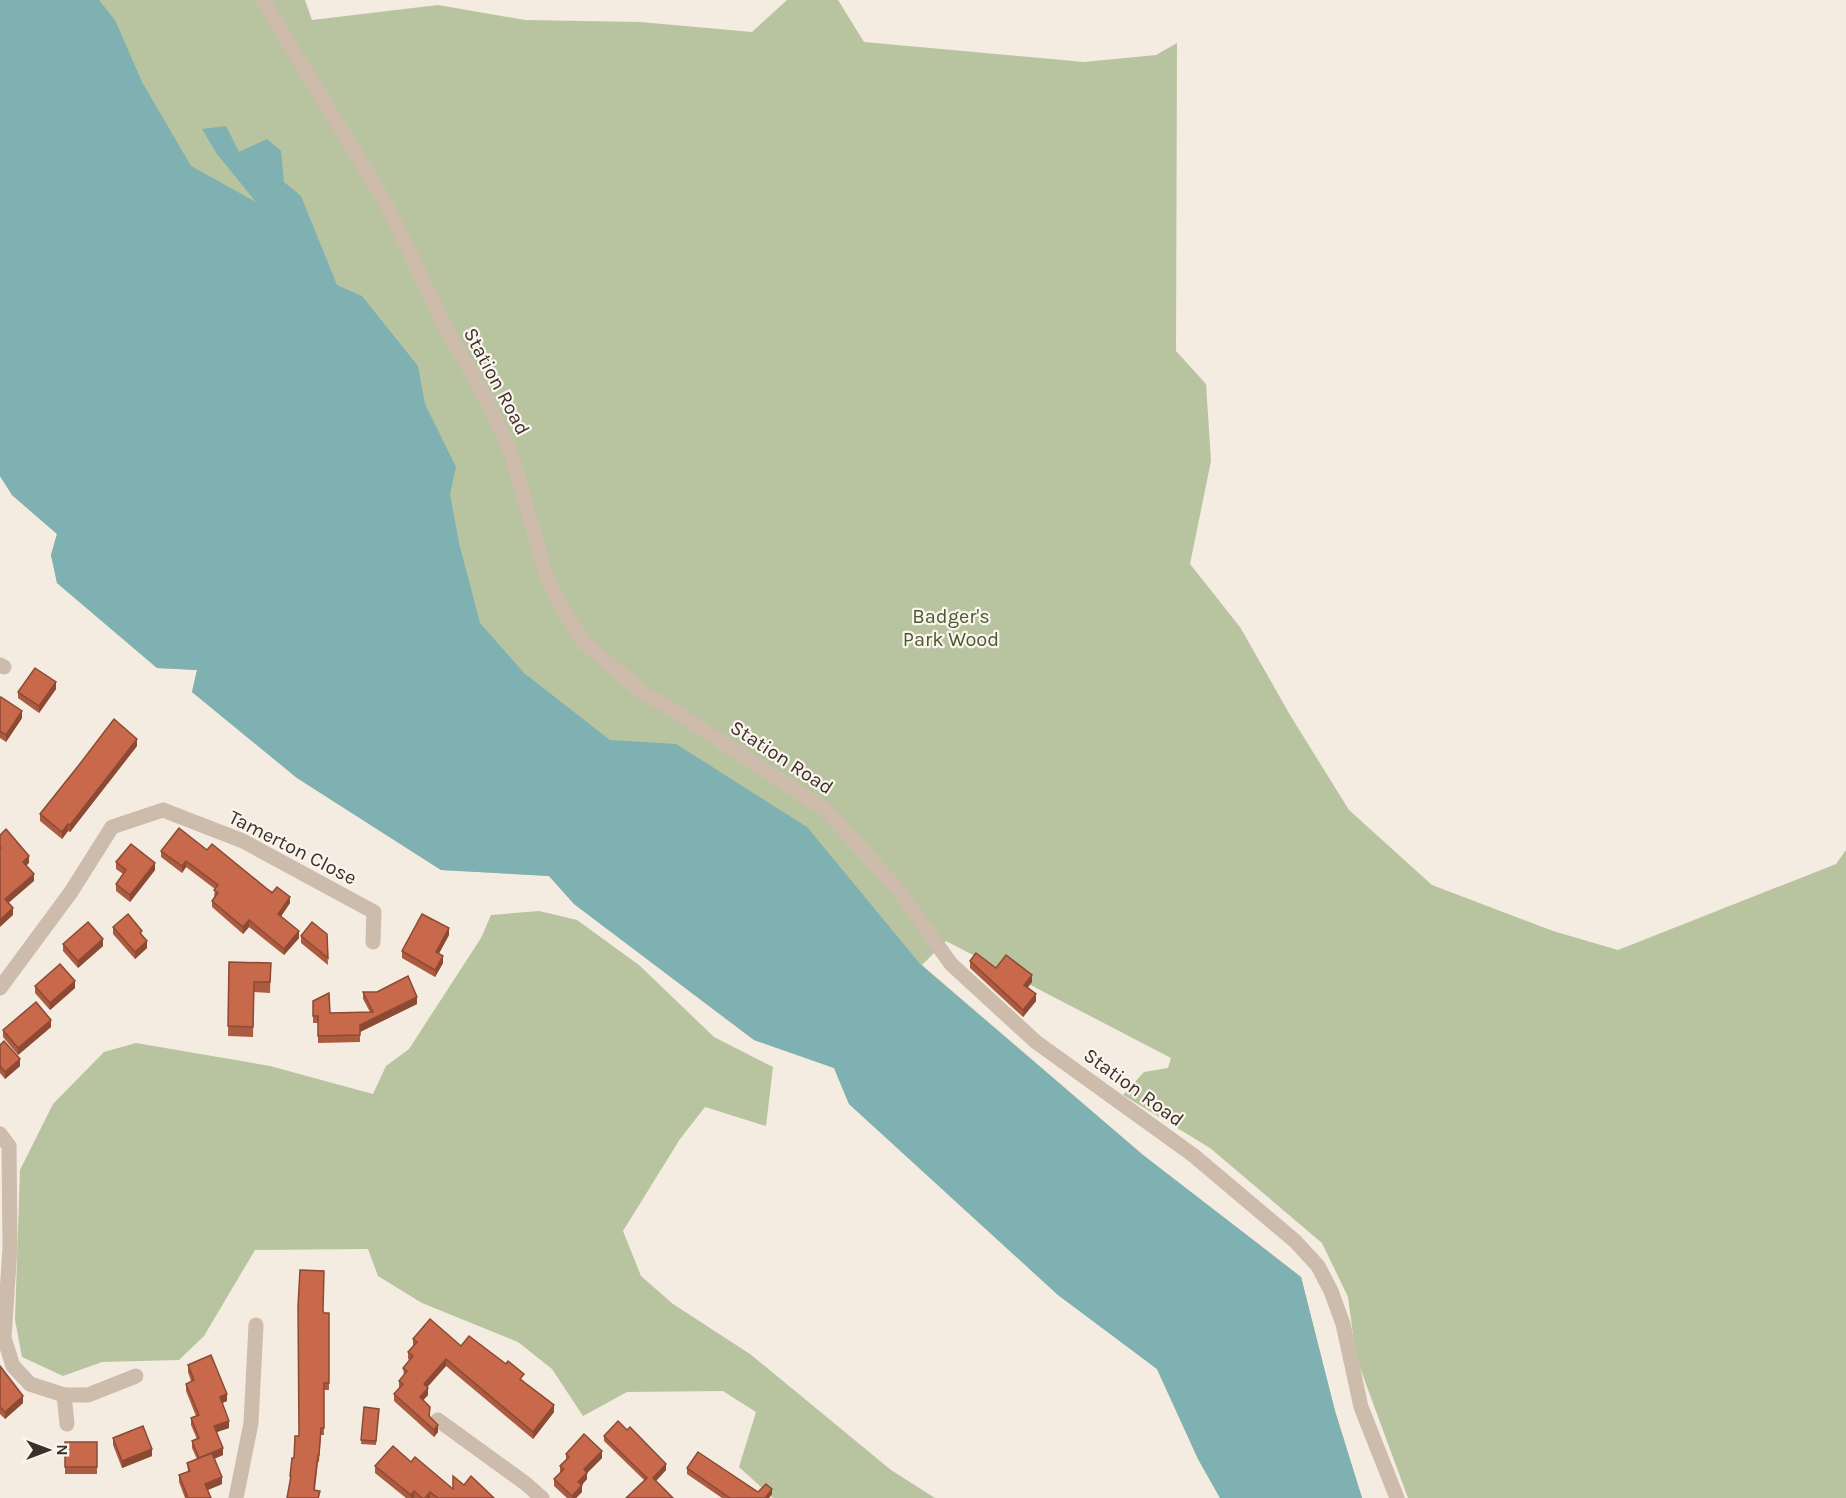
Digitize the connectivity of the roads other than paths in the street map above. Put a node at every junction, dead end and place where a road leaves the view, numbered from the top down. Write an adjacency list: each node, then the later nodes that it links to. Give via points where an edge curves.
1 (263, 0): 12 (street, Station Road, via 388,207 446,329 486,398 512,456 547,578 584,643 645,694 825,810 896,887 951,964 1036,1042 1193,1155 1295,1241 1317,1266 1331,1291 1343,1324 1361,1407)
2 (373, 942): 3 (street, Tamerton Close, via 374,912 243,840 163,810 112,827 71,892)
3 (0, 988)
4 (0, 1134): 7 (street, via 9,1146 10,1248 4,1338 13,1366 30,1383)
5 (256, 1325): 10 (street, via 251,1423)
6 (136, 1376): 7 (street, via 88,1395)
7 (64, 1395): 9 (street)
8 (438, 1420): 11 (street)
9 (67, 1424)
10 (236, 1498)
11 (542, 1498)
12 (1396, 1498)

